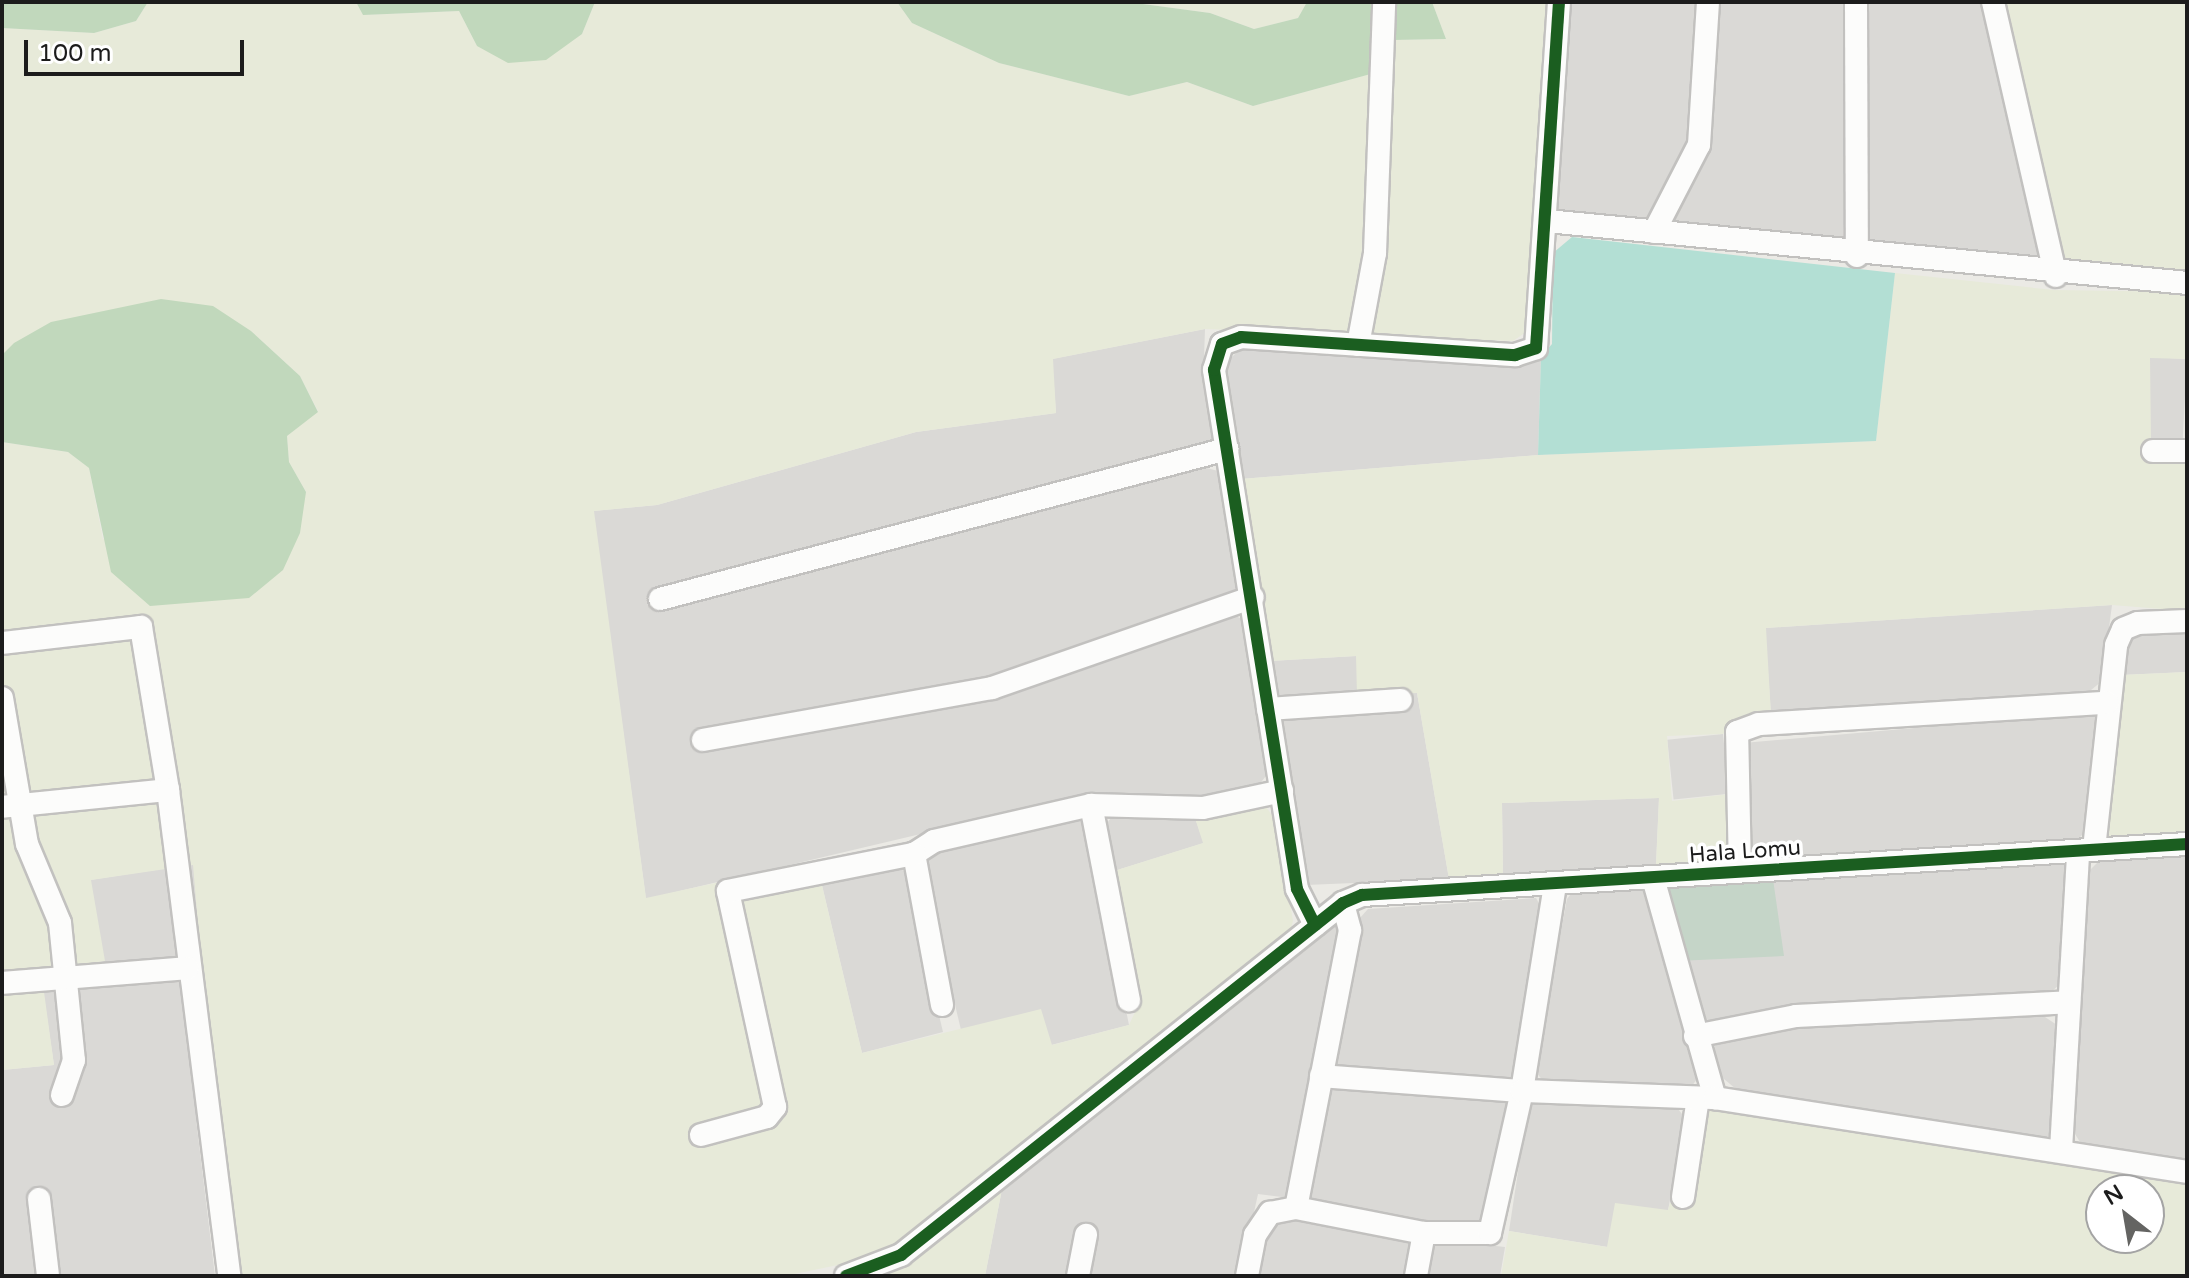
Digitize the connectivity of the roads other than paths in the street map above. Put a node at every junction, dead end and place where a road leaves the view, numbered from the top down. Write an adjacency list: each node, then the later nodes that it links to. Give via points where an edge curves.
1 (1384, 2): 11 (street, via 1375,253)
2 (1559, 2): 6 (street)
3 (1708, 2): 7 (street, via 1699,145)
4 (1856, 2): 8 (street)
5 (1993, 2): 9 (street)
6 (1547, 221): 7 (street); 11 (street, via 1536,348 1515,355)
7 (1654, 232): 8 (street)
8 (1857, 256): 9 (street)
9 (2056, 276): 10 (street)
10 (2187, 283)
11 (1358, 345): 12 (street, via 1241,337 1222,344 1214,370)
12 (1227, 449): 15 (street); 16 (street)
13 (2153, 451): 14 (street)
14 (2187, 451)
15 (1253, 597): 22 (street); 23 (street, via 992,688)
16 (660, 599)
17 (2187, 621): 21 (street, via 2123,629)
18 (2, 643): 24 (street, via 141,627)
19 (2, 698): 27 (street)
20 (1401, 700): 22 (street)
21 (2107, 703): 29 (street); 31 (street, via 1759,724 1737,732)
22 (1268, 709): 25 (street)
23 (703, 740)
24 (168, 790): 27 (street); 36 (street)
25 (1282, 791): 26 (street, via 1203,808); 35 (street, via 1297,889)
26 (1091, 805): 30 (street, via 934,841); 39 (street)
27 (13, 806): 37 (street, via 60,923)
28 (2187, 844): 29 (street, Hala Lomu)
29 (2086, 850): 31 (street, Hala Lomu); 40 (street)
30 (914, 854): 41 (street); 47 (street, via 728,891 775,1107 767,1117)
31 (1740, 871): 32 (street, Hala Lomu)
32 (1653, 878): 33 (street, Hala Lomu); 42 (street)
33 (1555, 885): 34 (street, Hala Lomu, via 1362,895); 44 (street)
34 (1343, 903): 35 (street, Hala Lomu); 43 (street, via 1350,930)
35 (1315, 925): 57 (street, Hala Lomu, via 901,1255)
36 (187, 968): 37 (street); 56 (street)
37 (60, 975): 38 (street); 45 (street, via 74,1060)
38 (2, 983)
39 (1129, 1000)
40 (2069, 1002): 42 (street, via 1796,1016); 48 (street)
41 (942, 1005)
42 (1695, 1036): 46 (street)
43 (1321, 1076): 44 (street); 52 (street)
44 (1522, 1091): 46 (street); 53 (street, via 1490,1233)
45 (62, 1095)
46 (1706, 1098): 48 (street); 50 (street)
47 (701, 1135)
48 (2061, 1150): 49 (street)
49 (2187, 1172)
50 (1683, 1197)
51 (39, 1199): 55 (street)
52 (1296, 1208): 53 (street); 59 (street, via 1270,1213 1255,1235)
53 (1424, 1233): 60 (street)
54 (1086, 1235): 58 (street)
55 (48, 1276)
56 (229, 1276)
57 (846, 1276)
58 (1078, 1276)
59 (1247, 1276)
60 (1416, 1276)

